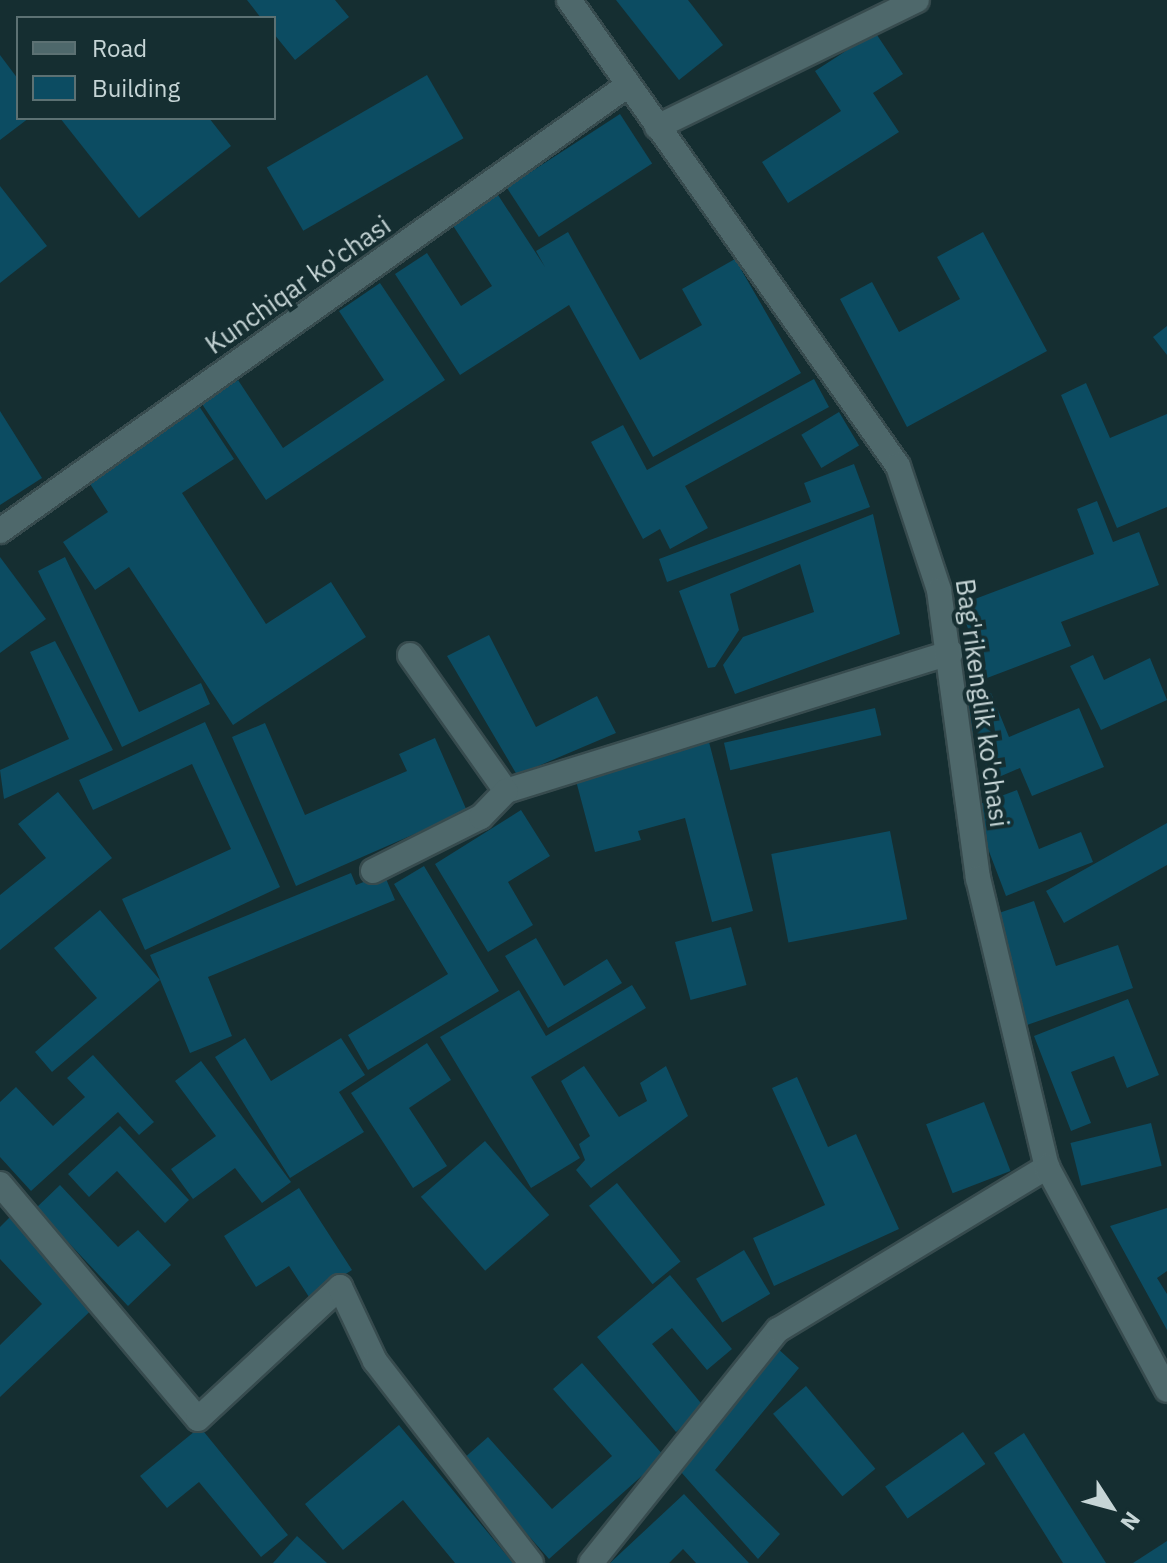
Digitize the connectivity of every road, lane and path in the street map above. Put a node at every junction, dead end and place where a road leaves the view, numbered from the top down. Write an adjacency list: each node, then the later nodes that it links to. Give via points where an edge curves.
1 (569, 0): 3 (street, Bag'rikenglik ko'chasi)
2 (917, 0): 4 (street)
3 (628, 85): 4 (street, Bag'rikenglik ko'chasi); 5 (street, Kunchiqar ko'chasi)
4 (657, 127): 6 (street, Bag'rikenglik ko'chasi, via 898,466 939,590)
5 (0, 531)
6 (951, 652): 8 (street); 10 (street, Bag'rikenglik ko'chasi, via 978,878)
7 (410, 655): 8 (street)
8 (506, 791): 9 (street, via 481,817)
9 (373, 871)
10 (1047, 1167): 12 (street, Bag'rikenglik ko'chasi); 14 (street, via 778,1330)
11 (0, 1184): 13 (street, via 198,1419 340,1287 375,1361)
12 (1167, 1390)
13 (531, 1563)
14 (591, 1563)

